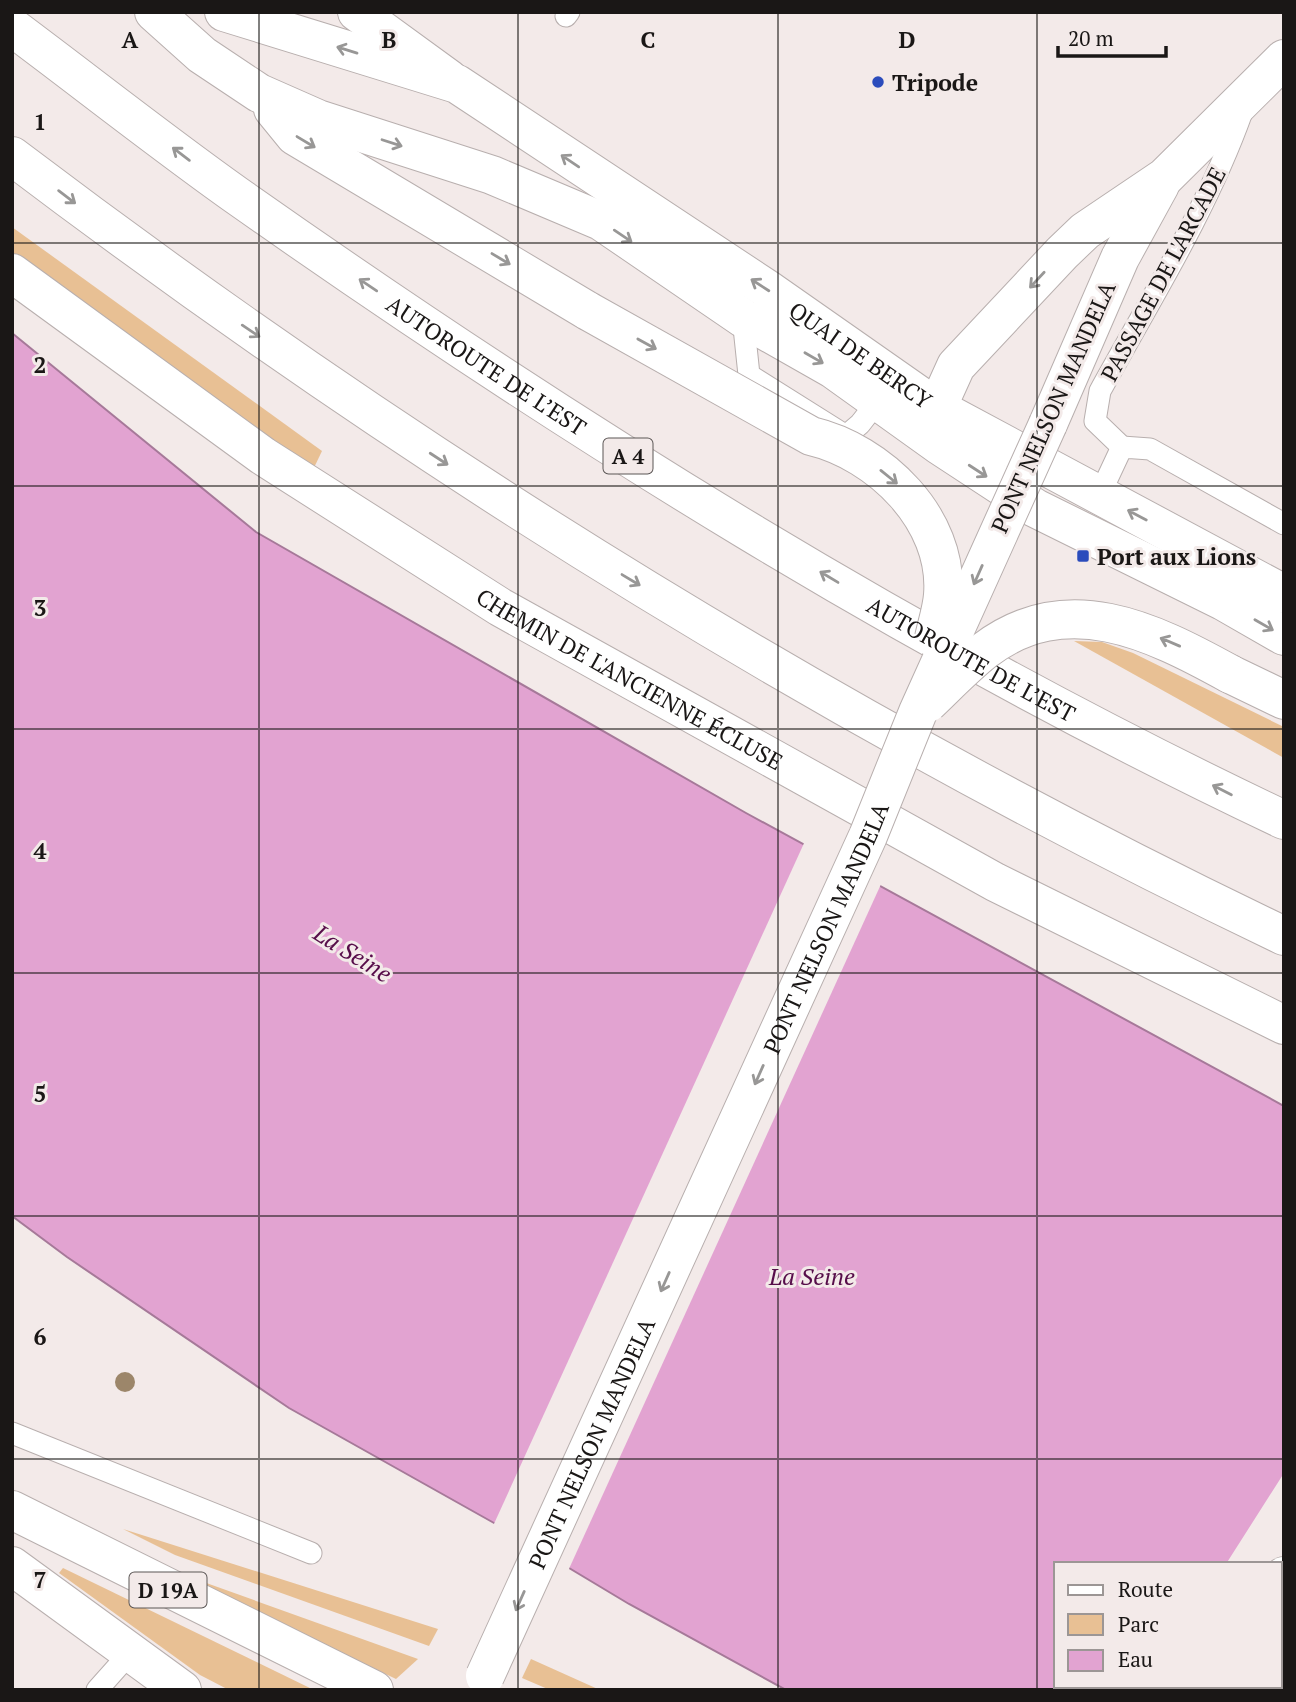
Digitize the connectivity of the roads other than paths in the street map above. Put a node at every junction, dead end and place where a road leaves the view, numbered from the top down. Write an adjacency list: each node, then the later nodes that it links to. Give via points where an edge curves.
1 (154, 12): 8 (main road, via 202,55)
2 (209, 12): 8 (main road, via 212,38)
3 (224, 12): 7 (main road, QUAI DE BERCY, one-way to 3)
4 (357, 12): 7 (main road, QUAI DE BERCY)
5 (12, 27): 24 (main road, AUTOROUTE DE L’EST / A 4, one-way to 5, via 948,648 687,494 472,356 233,193)
6 (1284, 58): 9 (main road)
7 (457, 84): 15 (main road, QUAI DE BERCY, one-way to 7, via 767,289)
8 (259, 93): 13 (main road, one-way to 13, via 318,118 492,175 601,221); 23 (main road, one-way to 23, bridge, via 295,136 588,311 811,436 861,456 895,480 917,508 941,565 943,595)
9 (1248, 93): 11 (main road); 16 (lane, PASSAGE DE L'ARCADE, via 1225,159 1100,391 1095,421)
10 (12, 156): 25 (main road, one-way to 25, via 240,324 398,432 634,582 1028,807)
11 (1165, 177): 15 (main road, one-way to 15, via 1085,231 1062,253 956,366); 23 (main road, PONT NELSON MANDELA, one-way to 23, bridge, via 1120,258)
12 (12, 273): 26 (main road, CHEMIN DE L'ANCIENNE ÉCLUSE, via 264,456 500,607 995,882)
13 (743, 318): 14 (main road, one-way to 14, via 833,369); 14 (lane, via 749,375 846,436)
14 (877, 401): 15 (main road)
15 (929, 420): 17 (main road, QUAI DE BERCY); 20 (main road, one-way to 20, via 1035,508)
16 (1122, 447): 17 (lane); 18 (lane, via 1150,449)
17 (1100, 495): 19 (main road, QUAI DE BERCY, one-way to 17); 20 (main road, via 1097,511 1107,527 1197,575 1215,588)
18 (1284, 524)
19 (1284, 594)
20 (1223, 601): 21 (main road, one-way to 21)
21 (1284, 636)
22 (1284, 700): 23 (main road, one-way to 23, bridge, via 1173,642 1088,619 1026,628 995,645)
23 (918, 712): 32 (main road, PONT NELSON MANDELA, one-way to 32, bridge, via 868,836)
24 (1284, 820)
25 (1284, 936)
26 (1284, 1025)
27 (12, 1433): 29 (lane)
28 (12, 1510): 35 (main road, D 19A)
29 (311, 1553)
30 (12, 1566): 31 (main road)
31 (130, 1653): 33 (lane); 34 (main road)
32 (481, 1683)
33 (97, 1690)
34 (182, 1690)
35 (374, 1690)

